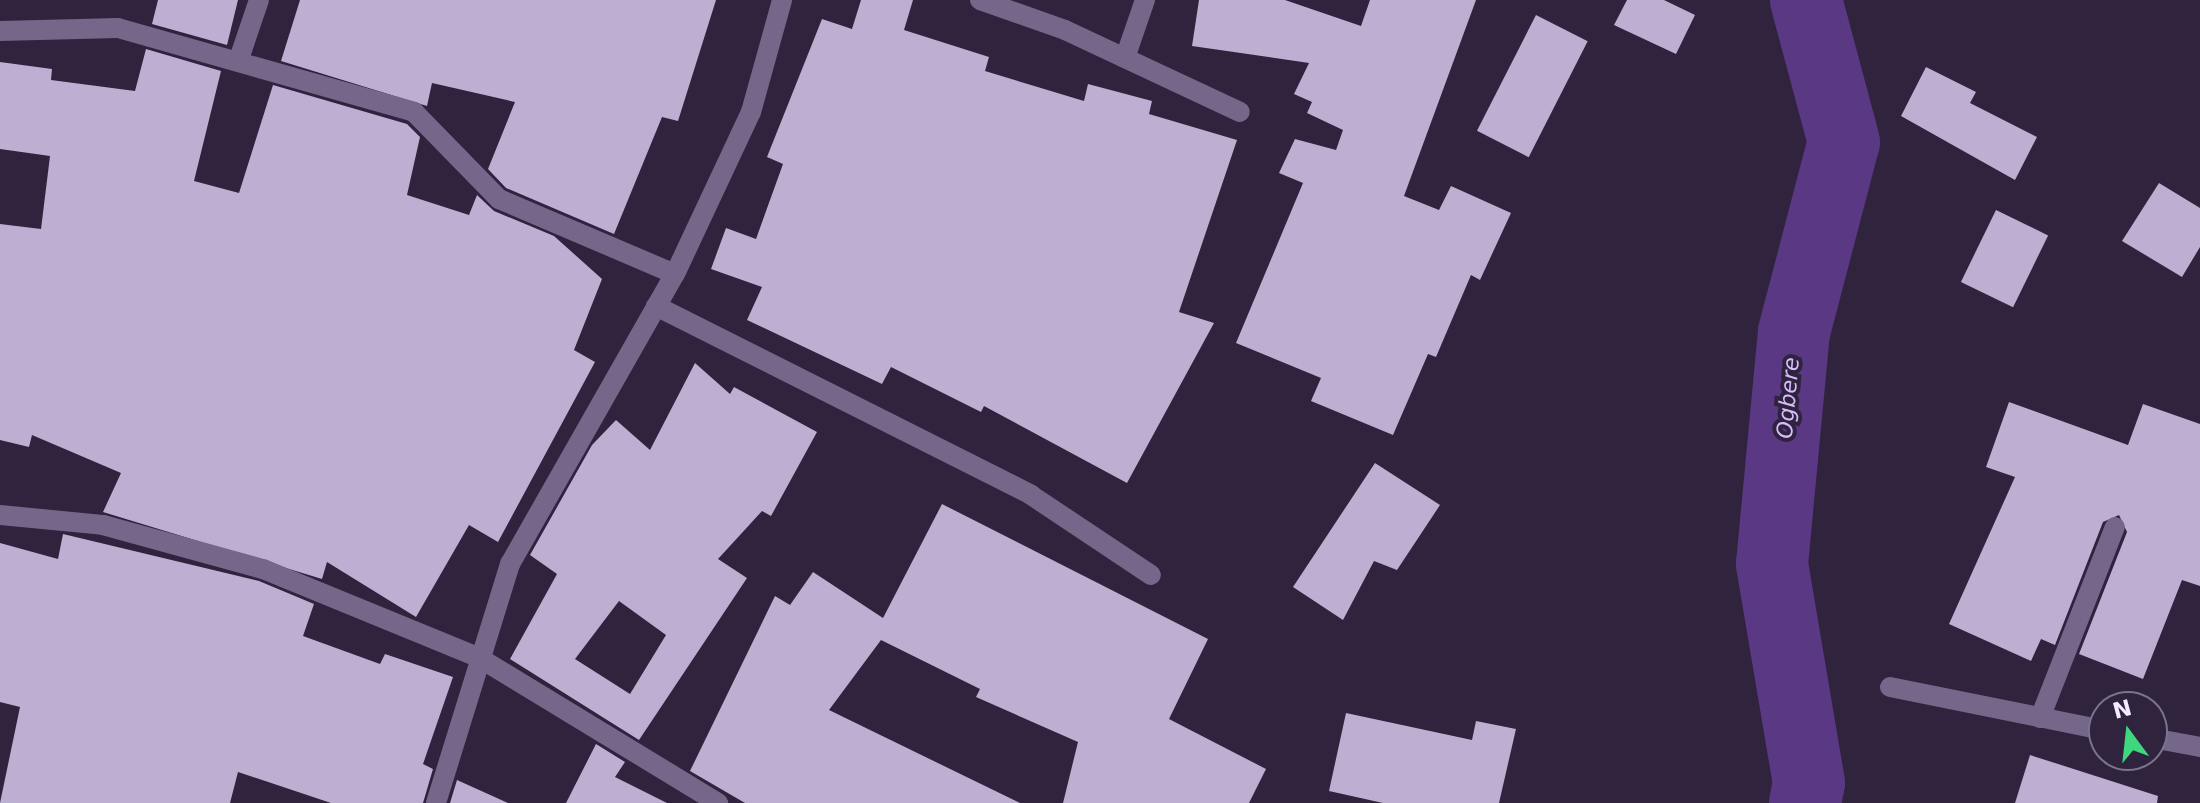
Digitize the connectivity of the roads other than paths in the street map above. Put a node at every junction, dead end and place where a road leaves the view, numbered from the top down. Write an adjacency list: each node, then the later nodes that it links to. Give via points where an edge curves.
1 (259, 0): 7 (street)
2 (782, 0): 9 (street, via 751,112)
3 (980, 0): 6 (street)
4 (1145, 0): 6 (street)
5 (0, 31): 7 (street, via 118,28)
6 (1125, 58): 8 (street)
7 (239, 59): 9 (street, via 414,112 499,199)
8 (1240, 112)
9 (675, 274): 10 (street)
10 (656, 306): 13 (street, via 1031,495); 14 (street, via 534,512)
11 (0, 515): 14 (street, via 103,525 201,548)
12 (2115, 527): 16 (street)
13 (1151, 575)
14 (478, 657): 20 (street); 21 (street)
15 (1890, 687): 16 (street)
16 (2040, 718): 17 (street)
17 (2088, 727)
18 (2168, 741): 19 (street)
19 (2200, 747)
20 (436, 803)
21 (718, 803)

